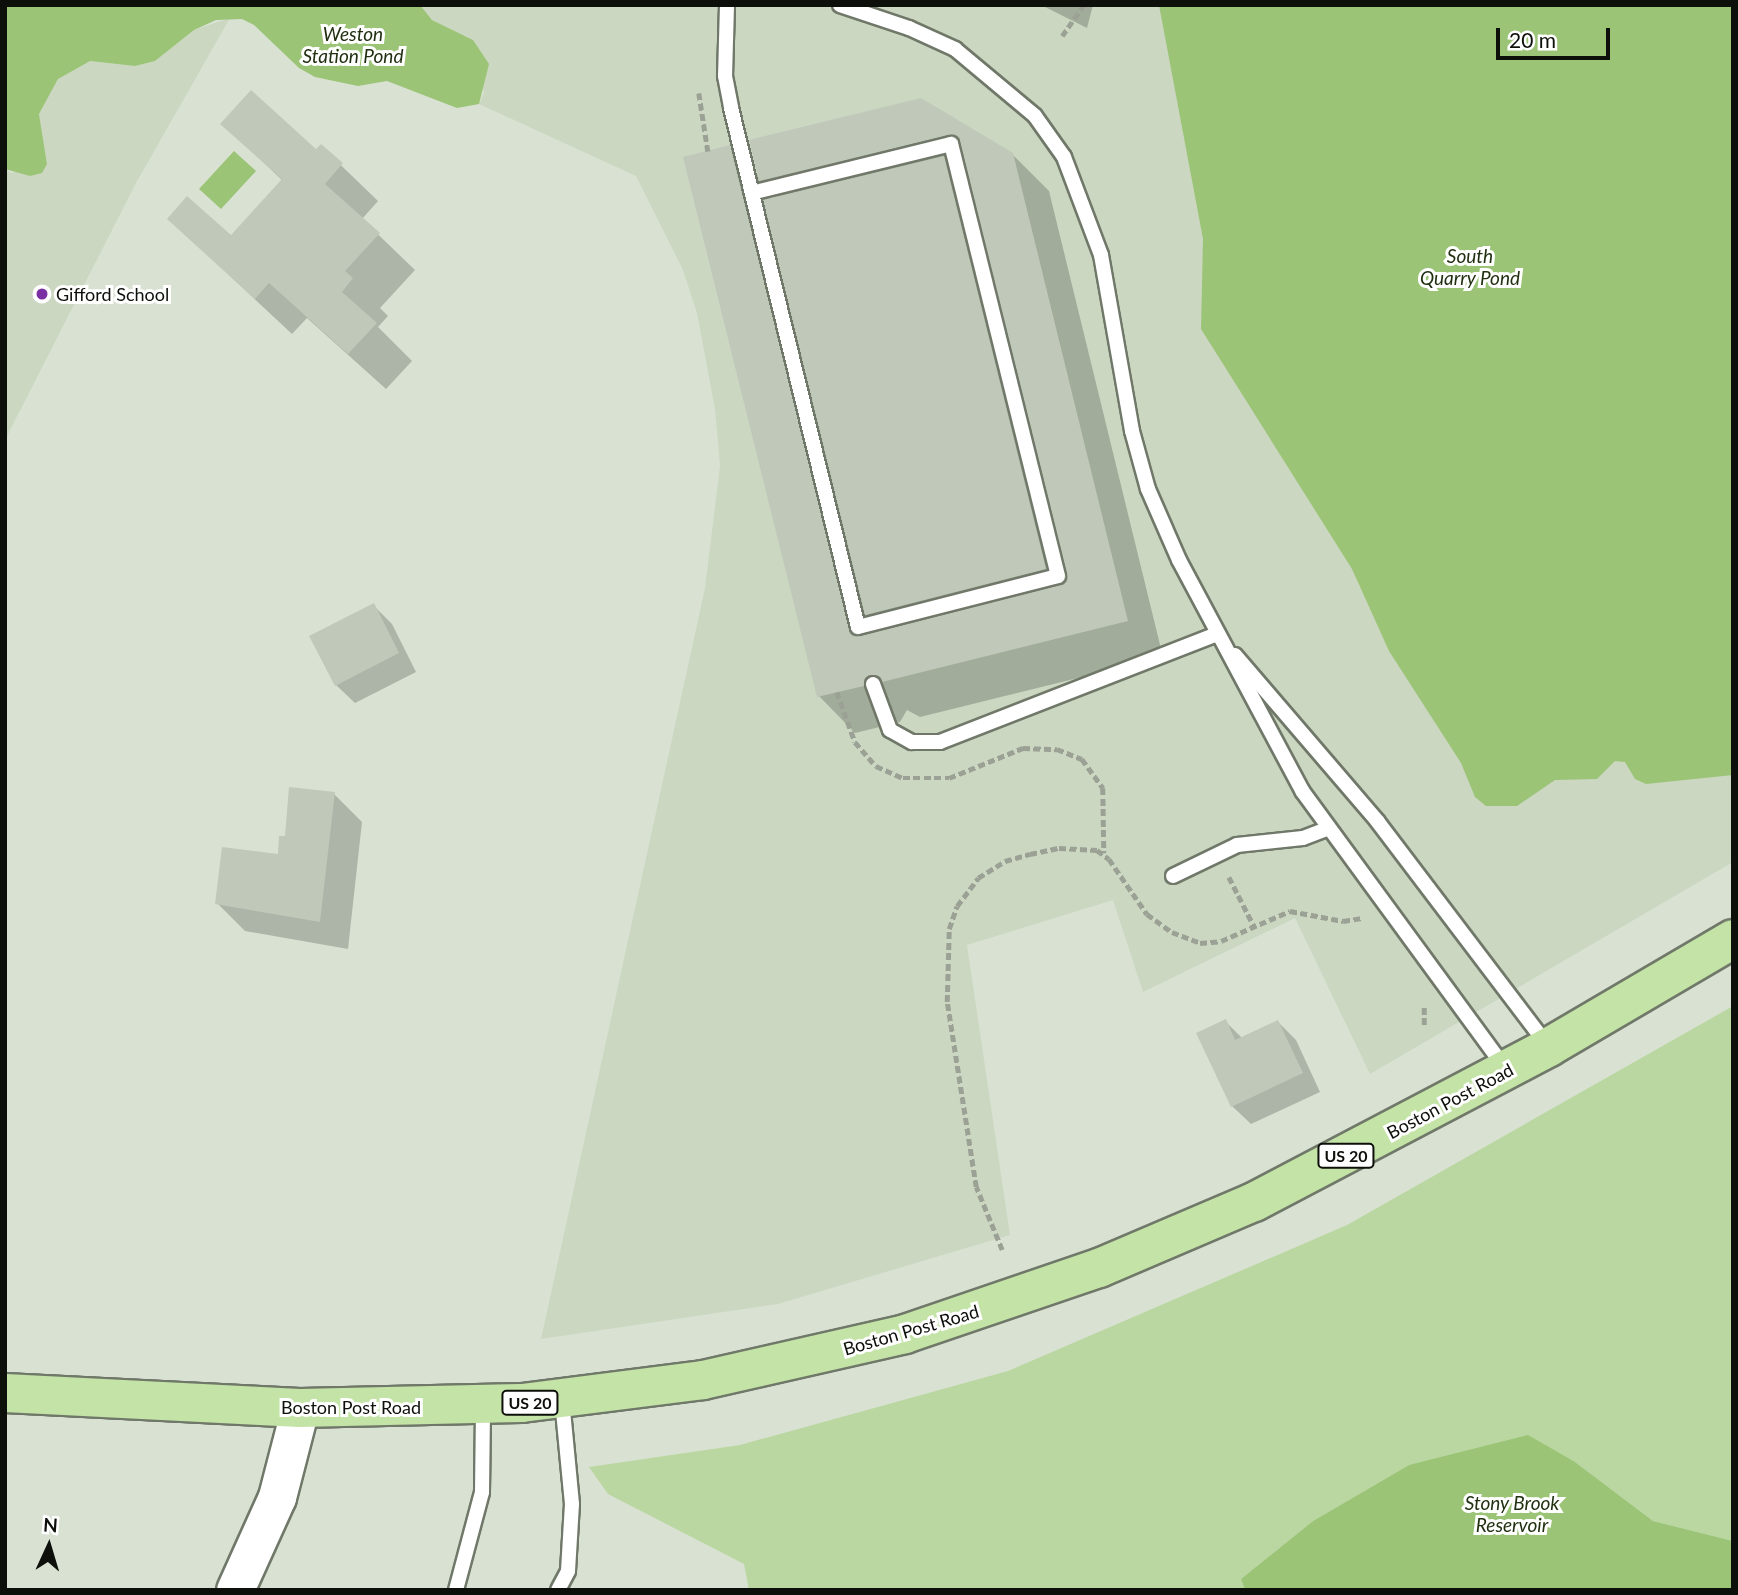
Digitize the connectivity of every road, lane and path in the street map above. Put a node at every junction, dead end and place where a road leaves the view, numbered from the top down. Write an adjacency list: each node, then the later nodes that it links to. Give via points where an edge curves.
1 (727, 5): 5 (lane, via 727,91)
2 (840, 5): 6 (lane, via 909,27 955,49 1035,116 1064,157 1101,255 1132,431 1148,489)
3 (1084, 5): 4 (path)
4 (1062, 36)
5 (752, 193): 5 (lane, via 858,627 1058,576 951,144)
6 (1217, 634): 7 (lane, via 940,742 912,742 890,730); 9 (lane); 18 (lane, via 1378,822)
7 (873, 684)
8 (837, 692): 10 (path, via 845,721 866,757 903,778 949,778 1023,748 1057,750 1082,759 1103,788)
9 (1327, 829): 11 (lane, via 1303,838 1247,843); 19 (lane)
10 (1104, 853): 13 (path, via 1139,905 1182,937 1211,943); 20 (path, via 1059,848 1005,861 971,886 949,929 947,1002 974,1174)
11 (1217, 854): 12 (lane); 13 (path)
12 (1173, 876)
13 (1254, 926): 14 (path, via 1282,913 1300,911 1343,921 1362,917)
14 (1371, 928)
15 (1733, 939): 18 (main road, Boston Post Road / US 20)
16 (1420, 994): 17 (path)
17 (1424, 1026)
18 (1549, 1047): 19 (main road, Boston Post Road / US 20)
19 (1507, 1070): 22 (main road, Boston Post Road / US 20, via 1254,1202 1109,1264 1001,1303 803,1359 648,1389)
20 (1002, 1250)
21 (5, 1393): 24 (main road, Boston Post Road / US 20)
22 (562, 1400): 23 (main road, Boston Post Road / US 20); 27 (lane, via 572,1504 568,1571)
23 (483, 1406): 24 (main road, Boston Post Road / US 20); 26 (lane, via 482,1492)
24 (300, 1408): 25 (street, via 277,1497)
25 (235, 1590)
26 (456, 1590)
27 (558, 1590)

